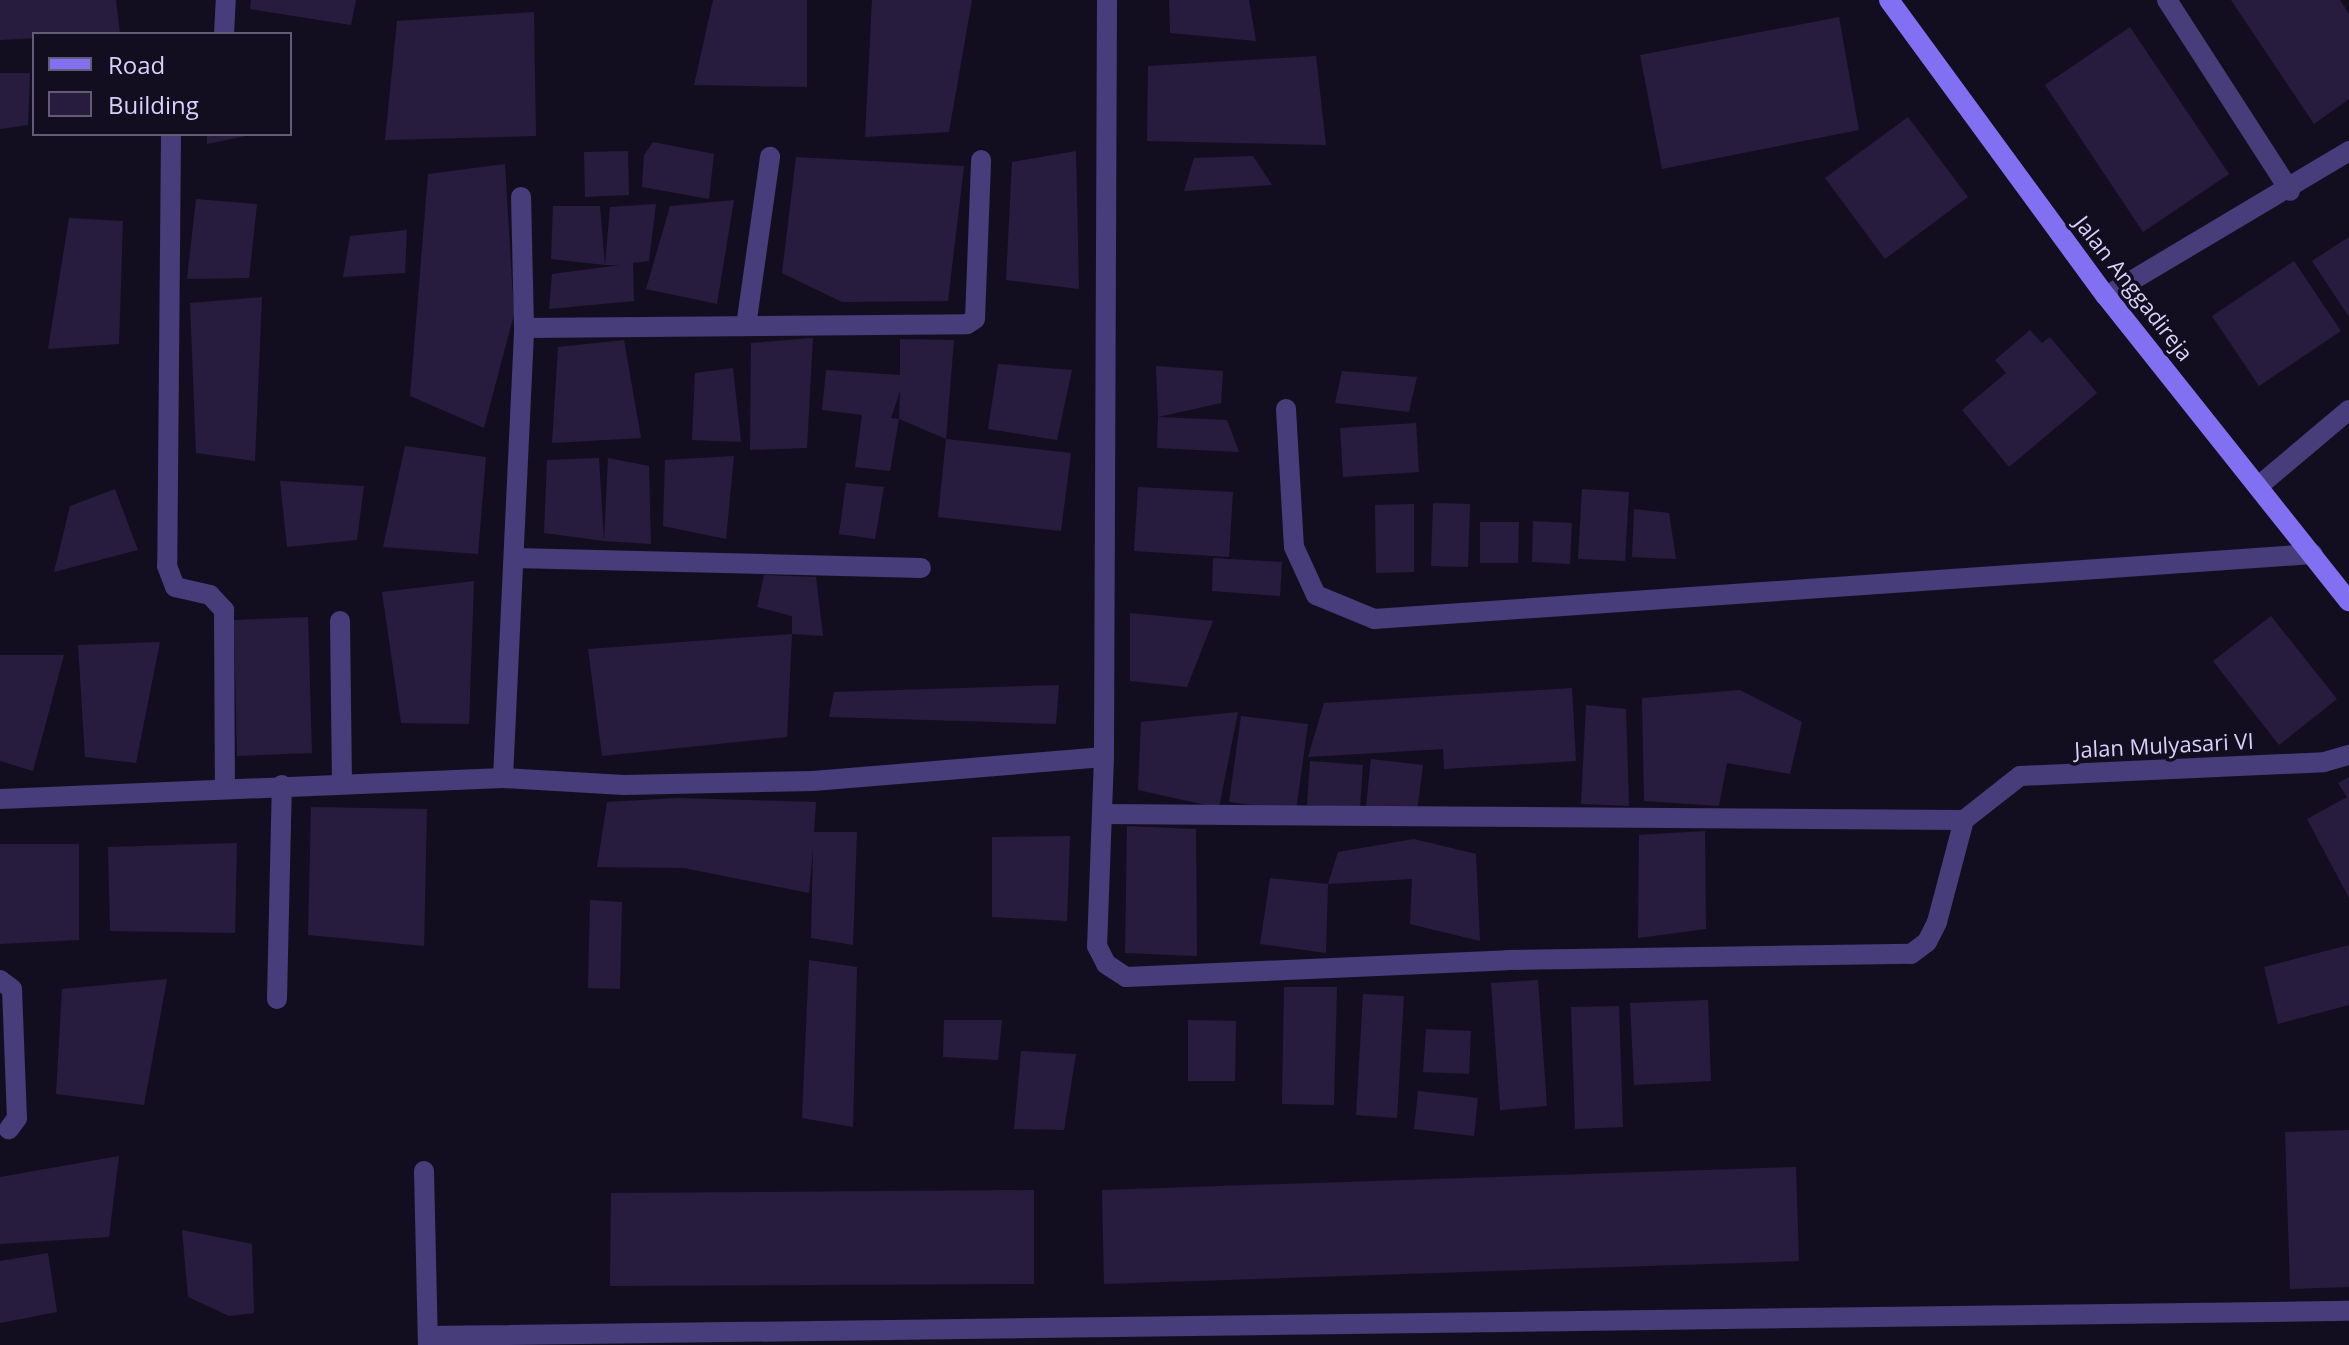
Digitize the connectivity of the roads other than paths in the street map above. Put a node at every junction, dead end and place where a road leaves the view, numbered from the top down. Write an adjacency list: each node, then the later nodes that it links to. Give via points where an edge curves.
1 (226, 0): 5 (street)
2 (1107, 0): 24 (street)
3 (1889, 0): 12 (main road, Jalan Anggadireja)
4 (2167, 0): 10 (street)
5 (224, 32)
6 (171, 136): 28 (street, via 167,566 175,587 210,595 224,610)
7 (2349, 151): 10 (street)
8 (770, 157): 13 (street)
9 (981, 160): 13 (street, via 975,319 955,327)
10 (2290, 191): 12 (street)
11 (521, 197): 14 (street)
12 (2106, 296): 17 (main road, Jalan Anggadireja)
13 (746, 326): 14 (street)
14 (524, 328): 19 (street)
15 (1286, 409): 18 (street, via 1294,547 1316,595 1374,619)
16 (2349, 410): 17 (street)
17 (2261, 484): 18 (main road, Jalan Anggadireja)
18 (2313, 554): 21 (main road, Jalan Anggadireja)
19 (514, 558): 20 (street); 25 (street)
20 (921, 568)
21 (2349, 601)
22 (340, 621): 26 (street)
23 (2349, 755): 31 (street, Jalan Mulyasari VI, via 2324,762 2020,776)
24 (1104, 757): 25 (street, via 813,781 624,785); 30 (street)
25 (503, 778): 26 (street)
26 (342, 782): 27 (street)
27 (282, 785): 28 (street); 33 (street)
28 (225, 787): 29 (street)
29 (0, 799)
30 (1102, 814): 31 (street); 31 (street, via 1097,946 1106,964 1126,977 1508,960 1911,954 1927,942 1937,922)
31 (1964, 820)
32 (0, 980): 34 (street, via 12,989 17,1118)
33 (277, 999)
34 (4, 1131)
35 (424, 1171): 39 (street)
36 (2349, 1311): 37 (street)
37 (1088, 1338): 38 (street)
38 (590, 1340): 39 (street)
39 (428, 1341)

